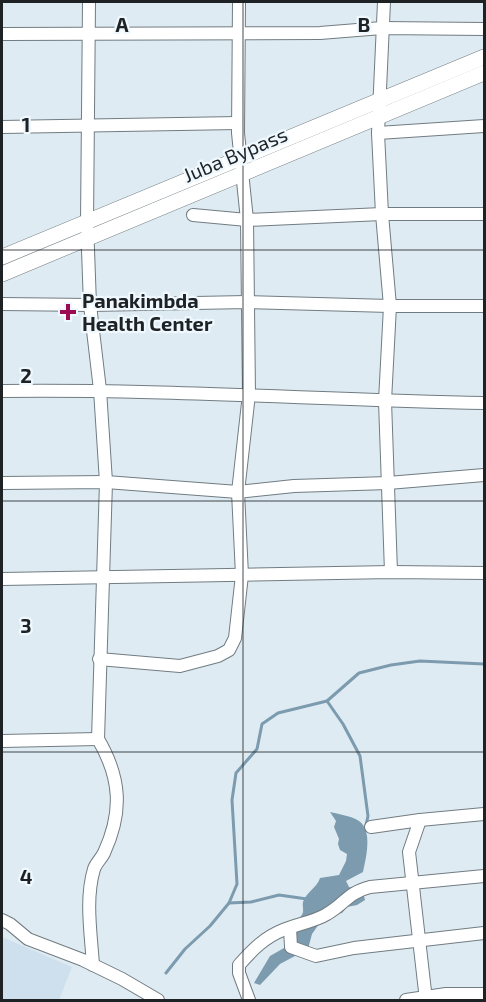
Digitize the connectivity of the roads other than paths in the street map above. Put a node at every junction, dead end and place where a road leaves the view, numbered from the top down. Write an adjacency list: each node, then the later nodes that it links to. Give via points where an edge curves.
1 (89, 2): 6 (street)
2 (238, 2): 7 (street)
3 (384, 2): 4 (street)
4 (382, 28): 5 (street); 7 (street); 11 (street)
5 (484, 29)
6 (88, 33): 7 (street); 8 (street); 14 (street)
7 (238, 33): 13 (street)
8 (2, 34)
9 (484, 57): 11 (main road, Juba Bypass)
10 (484, 73): 12 (main road, Juba Bypass)
11 (378, 99): 12 (street); 18 (main road, Juba Bypass)
12 (378, 116): 17 (street); 19 (main road, Juba Bypass)
13 (238, 123): 14 (street); 18 (street)
14 (88, 125): 16 (street); 24 (street)
15 (484, 126): 17 (street)
16 (2, 127)
17 (378, 133): 21 (street)
18 (240, 157): 19 (street); 24 (main road, Juba Bypass)
19 (241, 174): 23 (street); 25 (main road, Juba Bypass)
20 (484, 213): 21 (street)
21 (382, 214): 23 (street); 31 (street)
22 (194, 215): 23 (street)
23 (247, 220): 28 (street)
24 (87, 222): 25 (street); 26 (main road, Juba Bypass)
25 (88, 240): 27 (main road, Juba Bypass); 30 (street)
26 (2, 257)
27 (2, 274)
28 (247, 302): 30 (street); 31 (street); 35 (street)
29 (2, 304): 30 (street)
30 (90, 305): 33 (street)
31 (390, 306): 32 (street); 36 (street)
32 (484, 306)
33 (100, 390): 34 (street); 35 (street); 39 (street)
34 (2, 391)
35 (249, 394): 36 (street); 42 (street)
36 (385, 401): 37 (street); 41 (street)
37 (484, 403)
38 (484, 475): 41 (street)
39 (106, 482): 40 (street); 42 (street); 46 (street)
40 (2, 483)
41 (388, 483): 42 (street); 43 (street)
42 (238, 492): 45 (street)
43 (391, 572): 44 (street); 45 (street)
44 (484, 573)
45 (242, 575): 46 (street); 48 (street, via 236,638 229,650 180,666)
46 (103, 578): 47 (street); 48 (street)
47 (2, 579)
48 (99, 659): 49 (street)
49 (98, 739): 50 (street); 60 (street, via 114,773 117,810 104,855 94,866 89,897)
50 (2, 741)
51 (484, 814): 52 (street)
52 (420, 820): 53 (street); 55 (street, via 409,852)
53 (371, 827)
54 (484, 876): 55 (street)
55 (413, 884): 57 (street, via 357,890 326,915); 59 (street)
56 (2, 920): 60 (street, via 28,939)
57 (290, 928): 59 (street, via 291,947 316,956); 64 (street, via 262,942 239,964)
58 (484, 933): 59 (street)
59 (420, 941): 62 (street)
60 (93, 965): 63 (street)
61 (484, 994): 62 (street)
62 (426, 999): 65 (street)
63 (158, 1000)
64 (249, 1000)
65 (406, 1000)

